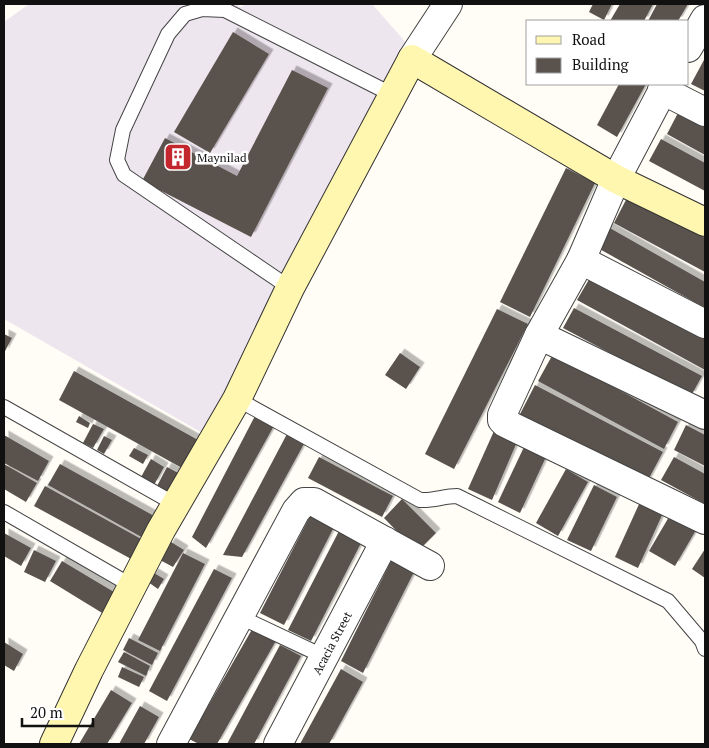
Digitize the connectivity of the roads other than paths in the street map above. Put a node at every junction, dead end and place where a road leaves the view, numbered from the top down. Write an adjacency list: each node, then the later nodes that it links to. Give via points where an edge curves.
1 (448, 4): 4 (street)
2 (705, 19): 3 (street)
3 (689, 46)
4 (412, 58): 6 (street); 8 (street)
5 (664, 87): 7 (street); 8 (street)
6 (393, 95): 11 (street); 11 (lane, via 225,10 202,9 185,14 168,34 123,130 117,160 124,175)
7 (705, 112)
8 (616, 179): 9 (street); 10 (street)
9 (705, 222)
10 (581, 260): 12 (street); 13 (street)
11 (290, 288): 14 (street)
12 (705, 324)
13 (539, 335): 16 (street); 19 (street, via 502,420)
14 (237, 399): 17 (street); 24 (lane, via 420,500 457,496 668,601 702,641)
15 (4, 407): 17 (lane)
16 (705, 415)
17 (175, 504): 22 (street)
18 (4, 512): 22 (lane)
19 (705, 520)
20 (386, 541): 21 (street); 23 (street, via 314,502 304,502 296,511); 25 (street, Acacia Street)
21 (430, 566)
22 (132, 586): 27 (street)
23 (240, 617): 25 (lane); 26 (street)
24 (705, 649)
25 (325, 657): 28 (street, Acacia Street)
26 (174, 743)
27 (54, 744)
28 (278, 744)

